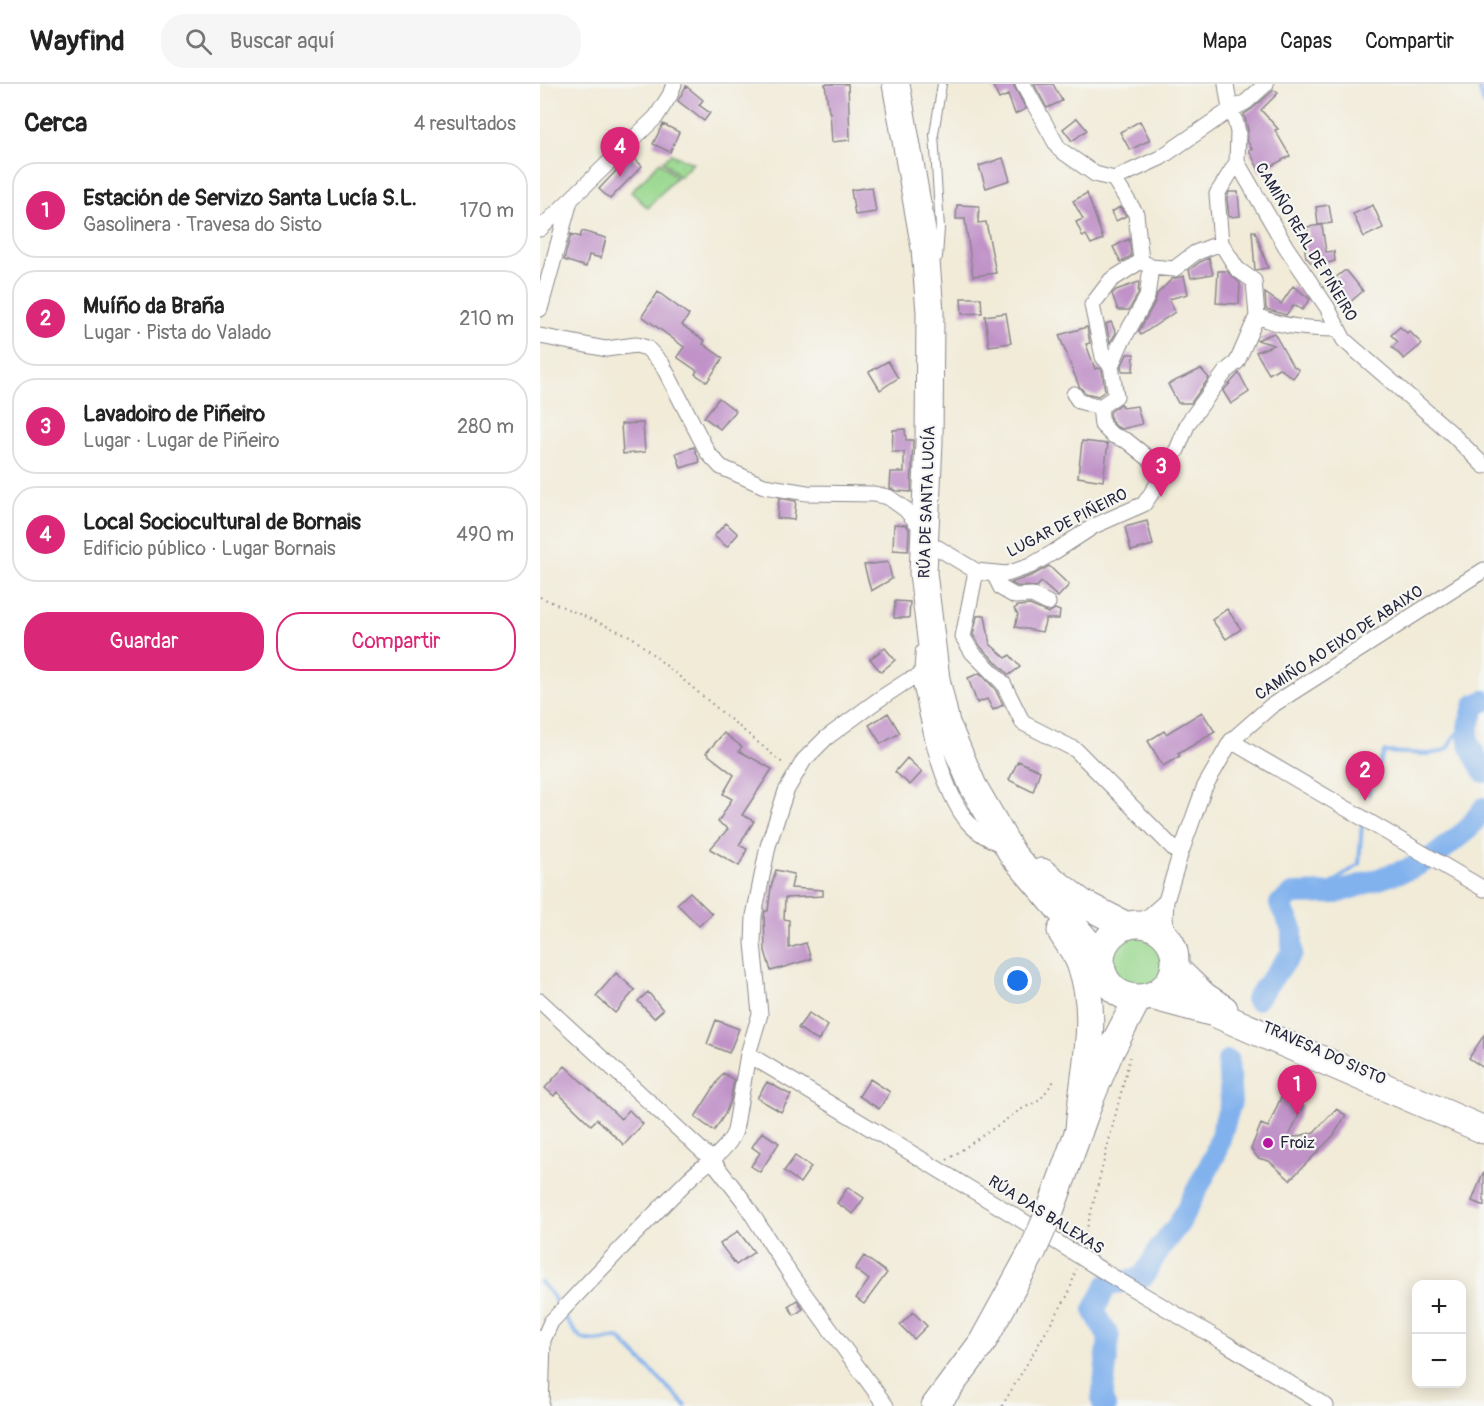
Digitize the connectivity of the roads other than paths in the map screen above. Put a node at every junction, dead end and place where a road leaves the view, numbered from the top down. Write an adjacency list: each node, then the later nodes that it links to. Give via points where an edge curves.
1 (674, 84): 13 (street, via 656,117)
2 (889, 84): 10 (street, RÚA DE SANTA LUCÍA)
3 (896, 84): 10 (highway, RÚA DE SANTA LUCÍA)
4 (907, 84): 27 (highway, RÚA DE SANTA LUCÍA, via 937,280 940,404)
5 (942, 84): 17 (lane, via 934,134)
6 (1023, 84): 12 (street, via 1059,149 1095,174)
7 (1226, 84): 9 (street, CAMIÑO REAL DE PIÑEIRO)
8 (1266, 84): 9 (street)
9 (1230, 110): 11 (street, CAMIÑO REAL DE PIÑEIRO, via 1238,132); 12 (street, via 1160,158)
10 (907, 141): 27 (highway, RÚA DE SANTA LUCÍA, via 925,248 930,312)
11 (1238, 162): 15 (street, LUGAR DE PIÑEIRO, via 1217,194); 20 (street, CAMIÑO REAL DE PIÑEIRO)
12 (1114, 179): 16 (street, via 1136,214)
13 (570, 201): 14 (street); 18 (street)
14 (540, 228)
15 (1221, 243): 16 (street, via 1195,253 1174,268); 19 (street, LUGAR DE PIÑEIRO, via 1237,268 1254,281)
16 (1146, 264): 22 (street, via 1147,297); 22 (street, via 1111,280 1092,305 1103,357)
17 (938, 269)
18 (540, 309)
19 (1257, 316): 20 (street, via 1310,329); 26 (street, LUGAR DE PIÑEIRO, via 1238,362 1226,371 1200,405 1177,450)
20 (1337, 329): 25 (street, CAMIÑO REAL DE PIÑEIRO, via 1344,340)
21 (540, 336): 27 (street, LUGAR DE PIÑEIRO, via 606,349 636,345 647,348 662,364 708,453 721,467 764,486 807,493 888,497 905,509)
22 (1111, 366): 24 (street, via 1116,396)
23 (1074, 394): 24 (street, via 1079,401)
24 (1100, 407): 26 (street, via 1102,425)
25 (1484, 465)
26 (1162, 469): 31 (street, LUGAR DE PIÑEIRO, via 1144,504 1094,526 1030,566 1007,574)
27 (931, 539): 29 (street, LUGAR DE PIÑEIRO); 30 (highway, RÚA DE SANTA LUCÍA); 34 (highway, RÚA DE SANTA LUCÍA, via 941,623)
28 (1484, 570): 36 (street, CAMIÑO AO EIXO DE ABAIXO, via 1271,706)
29 (976, 571): 31 (street, LUGAR DE PIÑEIRO); 38 (street, via 963,637 972,652 1003,683 1023,723 1076,750)
30 (923, 573): 33 (lane); 37 (highway, RÚA DE SANTA LUCÍA, via 936,679 946,723)
31 (994, 573): 32 (street, via 1001,588 1015,596 1032,595)
32 (1048, 603)
33 (921, 627)
34 (933, 648): 35 (lane); 37 (street, via 942,664 947,704 969,765 992,809); 39 (highway, RÚA DE SANTA LUCÍA, via 948,677 958,718 983,781 1016,838)
35 (918, 677): 37 (street, via 931,734 954,798); 50 (street, via 826,738 804,760 786,791 768,846 754,916 760,1014)
36 (1231, 741): 38 (street, CAMIÑO AO EIXO DE ABAIXO, via 1204,788); 40 (street)
37 (988, 821): 39 (highway, RÚA DE SANTA LUCÍA); 39 (street)
38 (1180, 855): 41 (street, CAMIÑO AO EIXO DE ABAIXO)
39 (1024, 861): 42 (highway, RÚA DE SANTA LUCÍA, via 1082,903); 45 (highway, RÚA DE SANTA LUCÍA); 55 (highway, via 1031,888 1079,962 1087,986 1089,1017)
40 (1484, 889)
41 (1166, 901): 42 (street); 43 (street)
42 (1133, 925): 43 (highway, via 1159,931); 45 (highway, via 1109,938 1104,947)
43 (1167, 938): 44 (highway)
44 (1175, 968): 46 (highway, via 1162,990); 53 (highway, TRAVESA DO SISTO, via 1226,1011)
45 (1104, 970): 46 (highway, via 1116,991 1126,997); 52 (highway, via 1106,1028)
46 (1145, 997): 48 (highway, TRAVESA DO SISTO); 52 (highway, via 1109,1054)
47 (540, 1001): 57 (street)
48 (1225, 1017): 49 (lane); 54 (highway, TRAVESA DO SISTO)
49 (1246, 1039)
50 (748, 1054): 57 (street, via 735,1131 726,1148); 61 (street, RÚA DAS BALEXAS)
51 (1368, 1092): 56 (lane, via 1378,1091)
52 (1090, 1097): 55 (highway)
53 (1484, 1123)
54 (1484, 1130)
55 (1079, 1131): 60 (highway, bridge, via 1033,1250 1000,1313)
56 (1484, 1137)
57 (711, 1158): 58 (street, via 551,1322 543,1340); 59 (street)
58 (541, 1406)
59 (886, 1406)
60 (935, 1406)
61 (1326, 1406)

